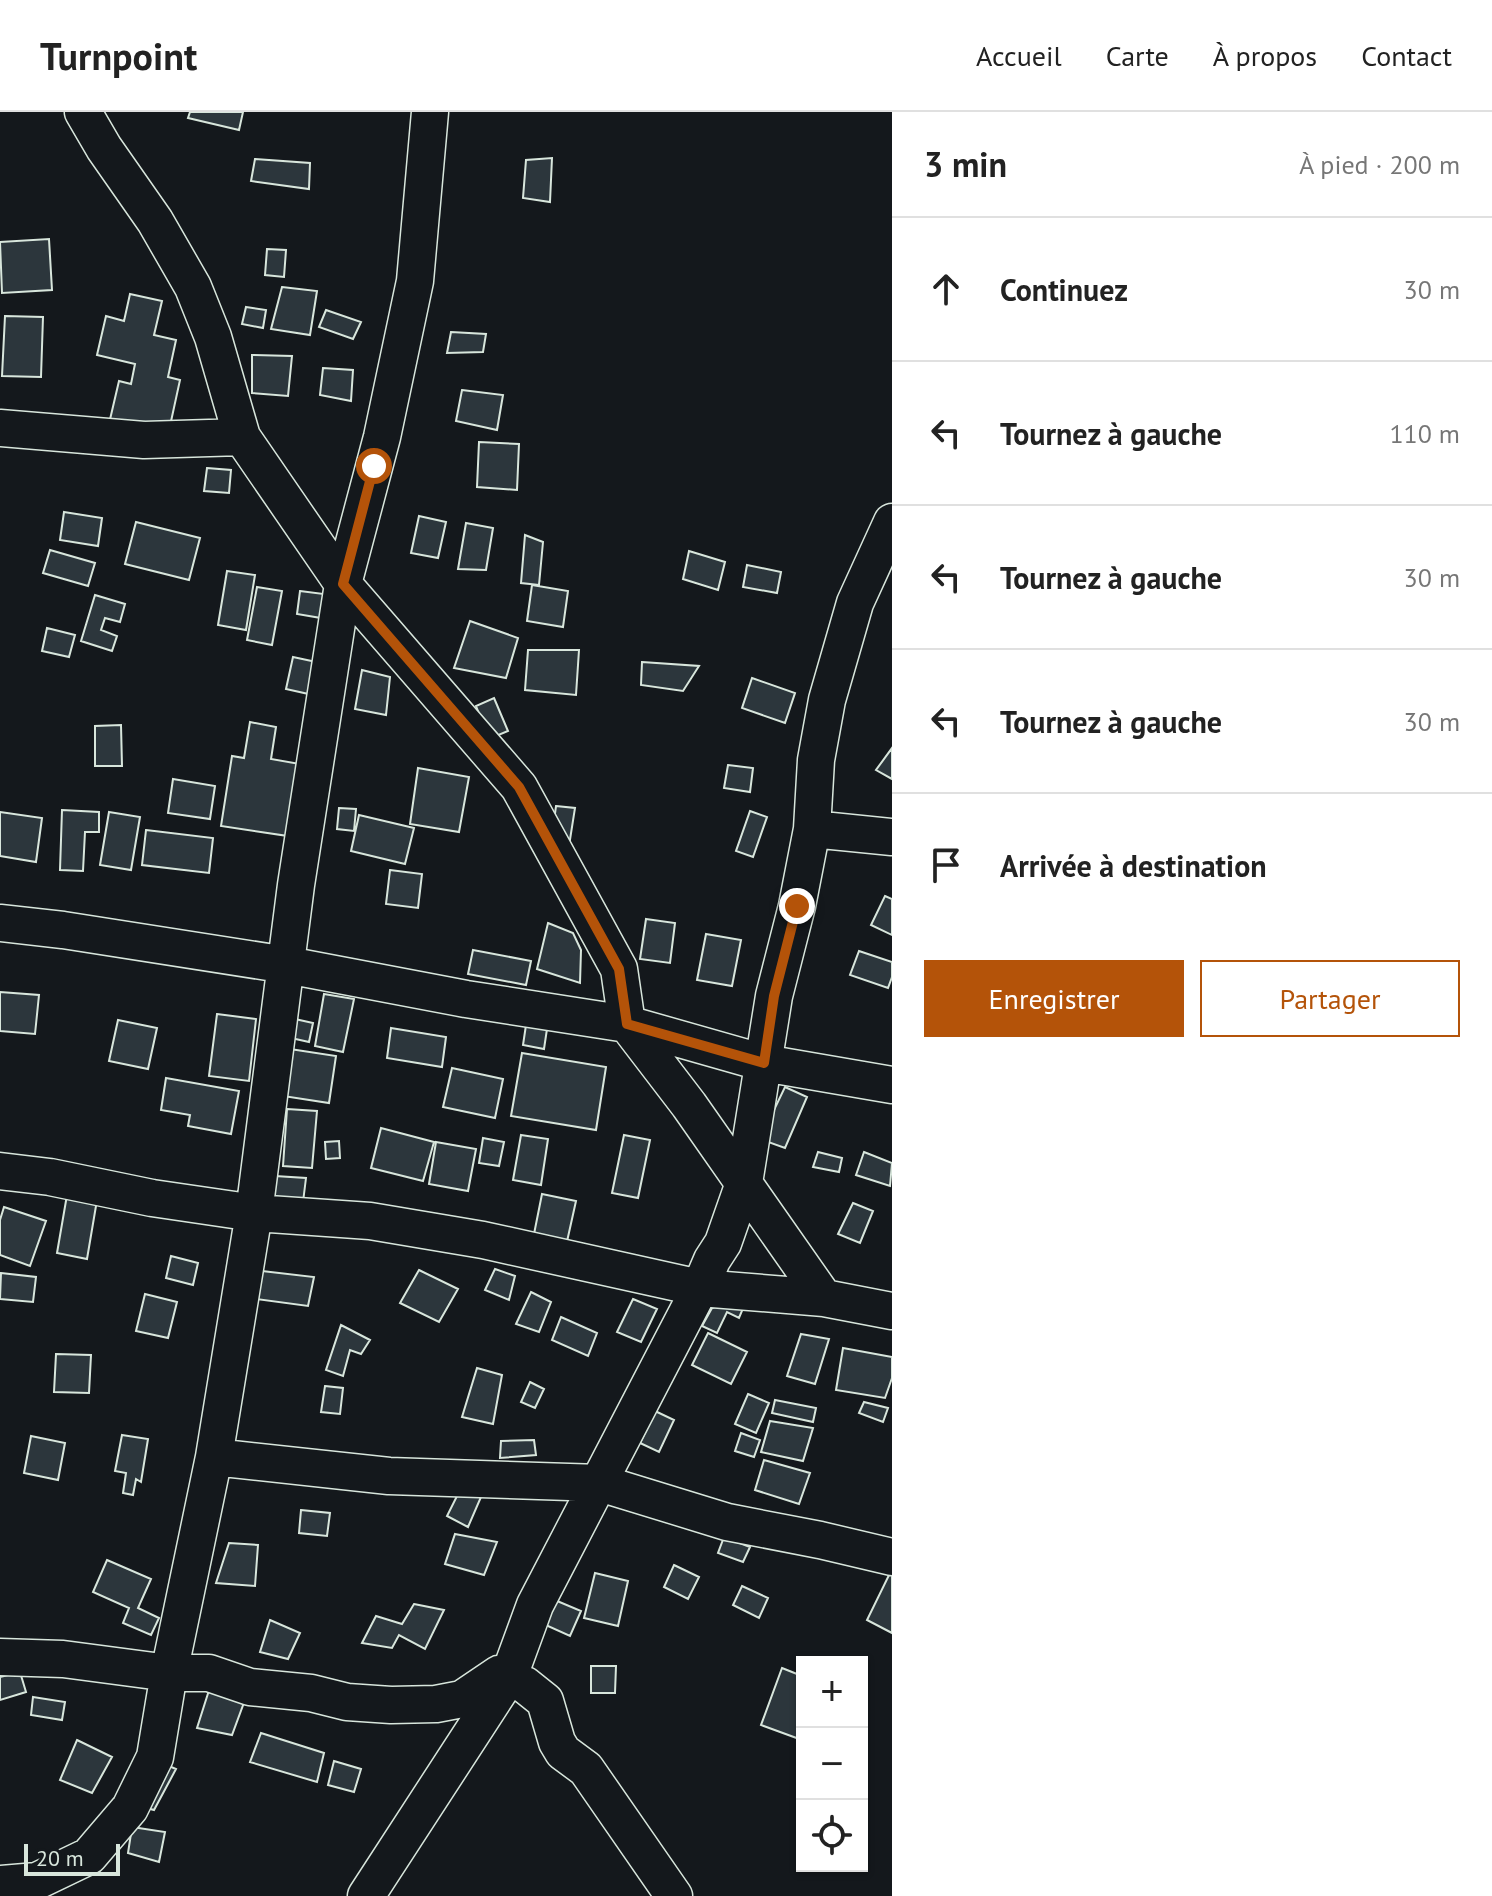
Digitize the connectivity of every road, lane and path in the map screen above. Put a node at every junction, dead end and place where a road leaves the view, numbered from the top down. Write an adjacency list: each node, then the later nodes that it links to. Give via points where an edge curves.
1 (83, 112): 4 (street, via 193,287)
2 (430, 112): 6 (street, via 415,281)
3 (0, 428): 4 (street, via 144,440)
4 (242, 437): 6 (street)
5 (892, 522): 7 (street, via 855,603 827,700)
6 (343, 584): 10 (street); 11 (street, via 519,787 619,969)
7 (812, 829): 8 (street); 12 (street)
8 (892, 837)
9 (0, 923): 10 (street)
10 (287, 965): 11 (street); 16 (street)
11 (627, 1024): 12 (street); 15 (street)
12 (764, 1063): 13 (street); 15 (street)
13 (892, 1085)
14 (0, 1171): 16 (street)
15 (744, 1183): 17 (street); 18 (street)
16 (254, 1213): 17 (street, via 370,1221 455,1235); 20 (street)
17 (700, 1288): 18 (street); 21 (street)
18 (824, 1298): 19 (street)
19 (892, 1311)
20 (214, 1457): 21 (street, via 389,1476); 24 (street)
21 (600, 1483): 22 (street, via 727,1522); 25 (street, via 535,1605)
22 (892, 1557)
23 (0, 1657): 24 (street)
24 (169, 1673): 25 (street, via 209,1673 250,1687 391,1705 448,1703 499,1674); 26 (street, via 155,1757 130,1808 89,1856 37,1881)
25 (509, 1676): 27 (street); 28 (street, via 545,1701 563,1752 586,1769)
26 (0, 1884)
27 (366, 1896)
28 (674, 1896)

